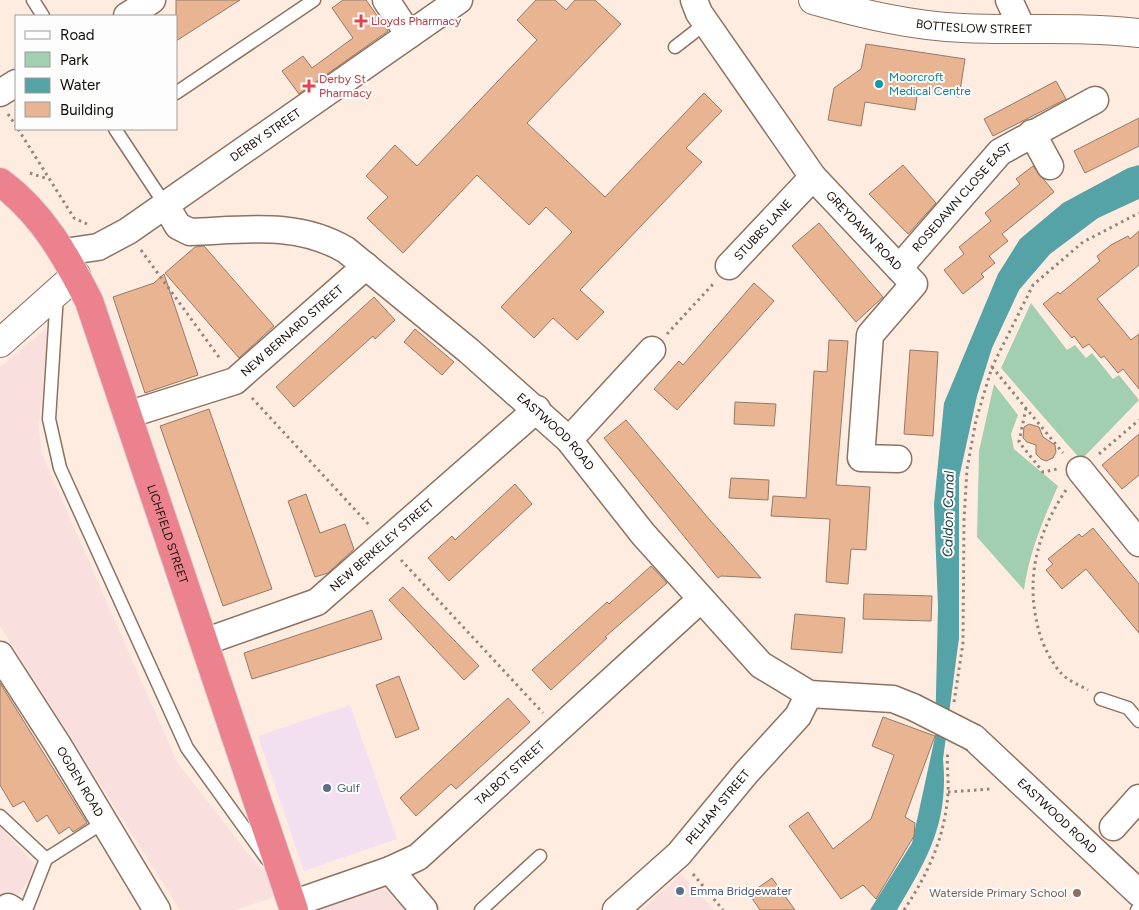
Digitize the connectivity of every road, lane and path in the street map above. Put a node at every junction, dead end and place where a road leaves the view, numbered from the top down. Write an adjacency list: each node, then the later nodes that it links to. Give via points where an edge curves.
1 (33, 0): 9 (lane)
2 (152, 0): 10 (street)
3 (314, 0): 19 (lane)
4 (386, 0): 16 (street)
5 (459, 0): 16 (street, DERBY STREET)
6 (694, 0): 12 (street)
7 (813, 0): 13 (street, BOTTESLOW STREET, via 870,16 919,23 963,28)
8 (1009, 0): 13 (street)
9 (42, 15)
10 (128, 15)
11 (1139, 18): 14 (street)
12 (706, 23): 17 (lane); 26 (street)
13 (1022, 28): 14 (street, BOTTESLOW STREET)
14 (1110, 29): 15 (street, BOTTESLOW STREET)
15 (1139, 33)
16 (408, 35): 28 (street, DERBY STREET)
17 (675, 48)
18 (15, 84): 20 (street)
19 (178, 92)
20 (0, 93)
21 (1095, 100): 24 (street, ROSEDAWN CLOSE EAST)
22 (19, 130): 30 (path, via 74,218)
23 (118, 130): 28 (lane)
24 (1032, 133): 25 (street); 35 (street, ROSEDAWN CLOSE EAST, via 1000,152)
25 (1050, 166)
26 (813, 178): 33 (street, STUBBS LANE); 35 (street, GREYDAWN ROAD)
27 (0, 182): 34 (highway, LICHFIELD STREET, via 19,196)
28 (166, 206): 31 (street, DERBY STREET); 32 (street, EASTWOOD ROAD, via 178,226 190,232 273,228 311,233 328,239)
29 (1139, 214): 38 (path, via 1083,242 1033,284)
30 (96, 224)
31 (128, 231): 34 (street, DERBY STREET, via 98,247); 39 (path)
32 (366, 266): 39 (street, NEW BERNARD STREET); 41 (street, EASTWOOD ROAD)
33 (729, 266): 37 (path, STUBBS LANE)
34 (65, 273): 36 (street); 42 (highway, LICHFIELD STREET, via 89,301); 69 (lane, via 49,419 60,468 187,748)
35 (906, 276): 45 (street, ROSEDAWN CLOSE EAST, via 870,335 861,458)
36 (0, 343)
37 (652, 350): 44 (street)
38 (992, 367): 40 (path); 54 (path, via 976,420 967,469 963,529 963,643)
39 (236, 381): 42 (street, NEW BERNARD STREET); 47 (path)
40 (1026, 408): 46 (path); 46 (path, via 1019,442 1043,472)
41 (537, 409): 44 (street, EASTWOOD ROAD); 47 (street, NEW BERKELEY STREET)
42 (127, 414): 50 (highway, LICHFIELD STREET)
43 (1139, 420): 46 (path)
44 (569, 440): 49 (street, EASTWOOD ROAD, via 643,534)
45 (898, 459)
46 (1076, 468): 48 (street); 53 (path, via 1041,539 1031,594 1045,649 1062,674)
47 (386, 543): 50 (street, NEW BERKELEY STREET, via 317,602); 56 (path)
48 (1139, 543)
49 (701, 599): 52 (street, EASTWOOD ROAD, via 761,665); 56 (street, TALBOT STREET)
50 (204, 642): 69 (highway, LICHFIELD STREET)
51 (0, 655): 62 (street, OGDEN ROAD)
52 (809, 694): 58 (street, EASTWOOD ROAD, bridge, via 893,699 913,707 974,738); 64 (street, PELHAM STREET, via 798,716)
53 (1101, 699): 55 (lane, via 1128,708)
54 (954, 704)
55 (1139, 721)
56 (558, 729): 67 (street, TALBOT STREET, via 418,857)
57 (948, 749): 59 (path)
58 (1027, 786): 59 (path); 68 (street, EASTWOOD ROAD)
59 (948, 792): 76 (path, via 943,834 923,881)
60 (1139, 798): 63 (street)
61 (0, 816): 66 (lane)
62 (104, 822): 66 (lane); 71 (street, OGDEN ROAD)
63 (1113, 827)
64 (679, 854): 74 (street, PELHAM STREET); 75 (path, via 695,878)
65 (540, 856): 73 (lane)
66 (46, 859): 70 (lane)
67 (390, 870): 69 (street, TALBOT STREET); 72 (street)
68 (1139, 893)
69 (290, 899)
70 (16, 909)
71 (157, 910)
72 (424, 910)
73 (481, 910)
74 (616, 910)
75 (724, 910)
76 (904, 910)

